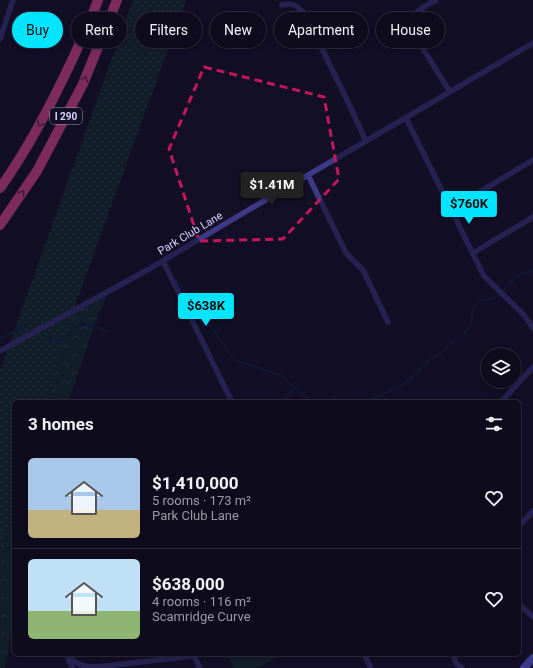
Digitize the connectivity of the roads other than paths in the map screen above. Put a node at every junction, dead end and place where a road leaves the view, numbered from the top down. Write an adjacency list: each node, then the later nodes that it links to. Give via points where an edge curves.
1 (14, 0): 6 (street)
2 (98, 0): 13 (highway, I 290, one-way to 13, via 59,88)
3 (117, 0): 16 (highway, I 290, one-way to 3, via 37,171 80,90)
4 (436, 0): 8 (street, via 417,12 411,25 415,36)
5 (282, 5): 10 (street, via 298,6 305,14)
6 (0, 39)
7 (533, 42): 8 (street, Park Club Lane)
8 (450, 92): 9 (street, Park Club Lane)
9 (406, 118): 10 (street, Park Club Lane); 14 (street)
10 (366, 141): 12 (street, Park Club Lane)
11 (533, 160): 14 (street)
12 (308, 175): 18 (street, Park Club Lane); 19 (street, via 346,253 363,270)
13 (0, 188)
14 (452, 209): 17 (street)
15 (533, 217): 17 (street)
16 (0, 224)
17 (473, 253): 20 (street, via 484,276 524,315)
18 (163, 261): 21 (street, Park Club Lane); 23 (street)
19 (388, 322)
20 (533, 328)
21 (0, 351)
22 (533, 367): 24 (street)
23 (231, 400)
24 (503, 400)
25 (533, 511): 26 (street)
26 (521, 524)
27 (521, 606): 28 (street)
28 (533, 616)
29 (68, 656): 36 (street)
30 (69, 656): 37 (street, via 76,662)
31 (186, 656): 37 (street)
32 (194, 656): 38 (street)
33 (365, 656): 39 (street)
34 (454, 656): 40 (street, via 456,663)
35 (533, 658): 41 (main road)
36 (73, 668)
37 (96, 668)
38 (200, 668)
39 (371, 668)
40 (462, 668)
41 (524, 668)

